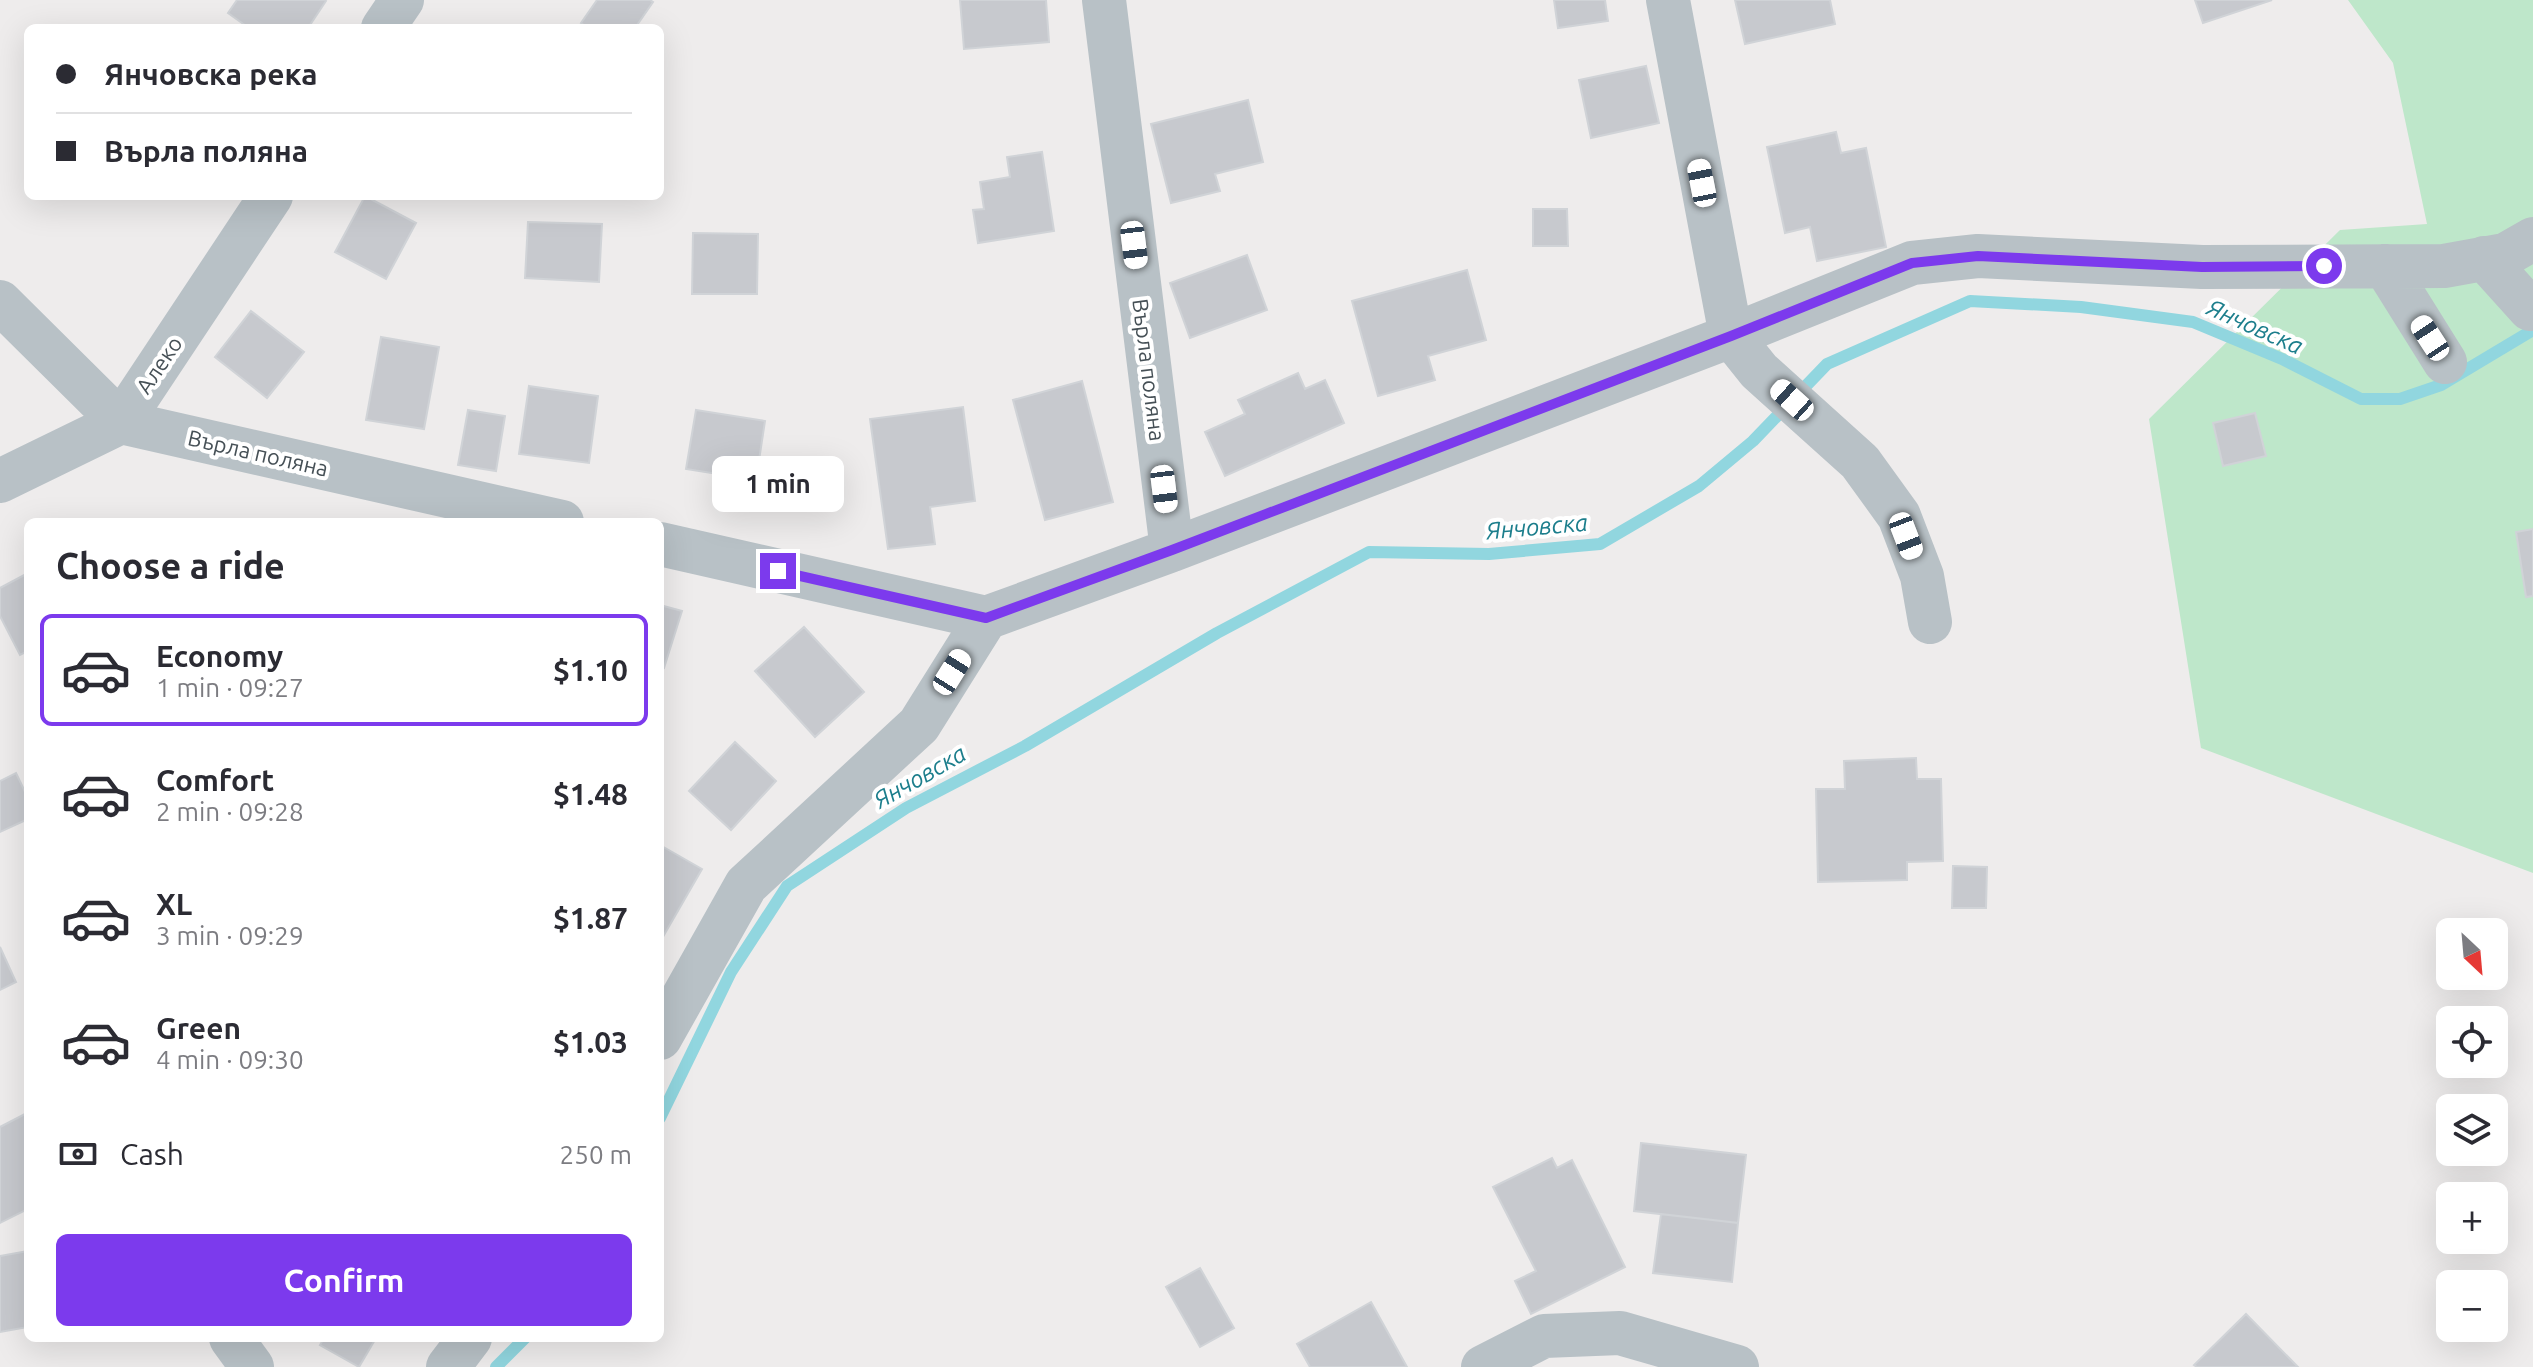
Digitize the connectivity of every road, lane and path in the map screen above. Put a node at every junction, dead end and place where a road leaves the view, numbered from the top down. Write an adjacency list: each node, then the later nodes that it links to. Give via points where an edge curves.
1 (402, 0): 4 (street)
2 (1104, 0): 17 (street, Върла поляна)
3 (1668, 0): 11 (street)
4 (386, 24)
5 (268, 200): 13 (street, Алеко)
6 (2533, 239): 7 (street, via 2505,255)
7 (2484, 258): 8 (street, via 2444,266); 10 (street)
8 (2385, 266): 11 (street, via 2202,267 1978,256 1912,263); 12 (street)
9 (0, 302): 13 (street)
10 (2530, 309)
11 (1731, 336): 17 (street); 19 (street, via 1771,381 1860,462 1899,516 1922,576)
12 (2445, 362)
13 (121, 422): 14 (street); 15 (street, Върла поляна)
14 (0, 481)
15 (544, 518)
16 (664, 545): 18 (street)
17 (1172, 550): 18 (street)
18 (986, 618): 20 (street, via 919,725 746,885)
19 (1930, 622)
20 (664, 1031)
21 (234, 1342): 23 (street)
22 (467, 1342): 24 (street)
23 (252, 1367)
24 (448, 1367)
25 (1483, 1367): 26 (street, via 1544,1336 1620,1333)
26 (1737, 1367)

